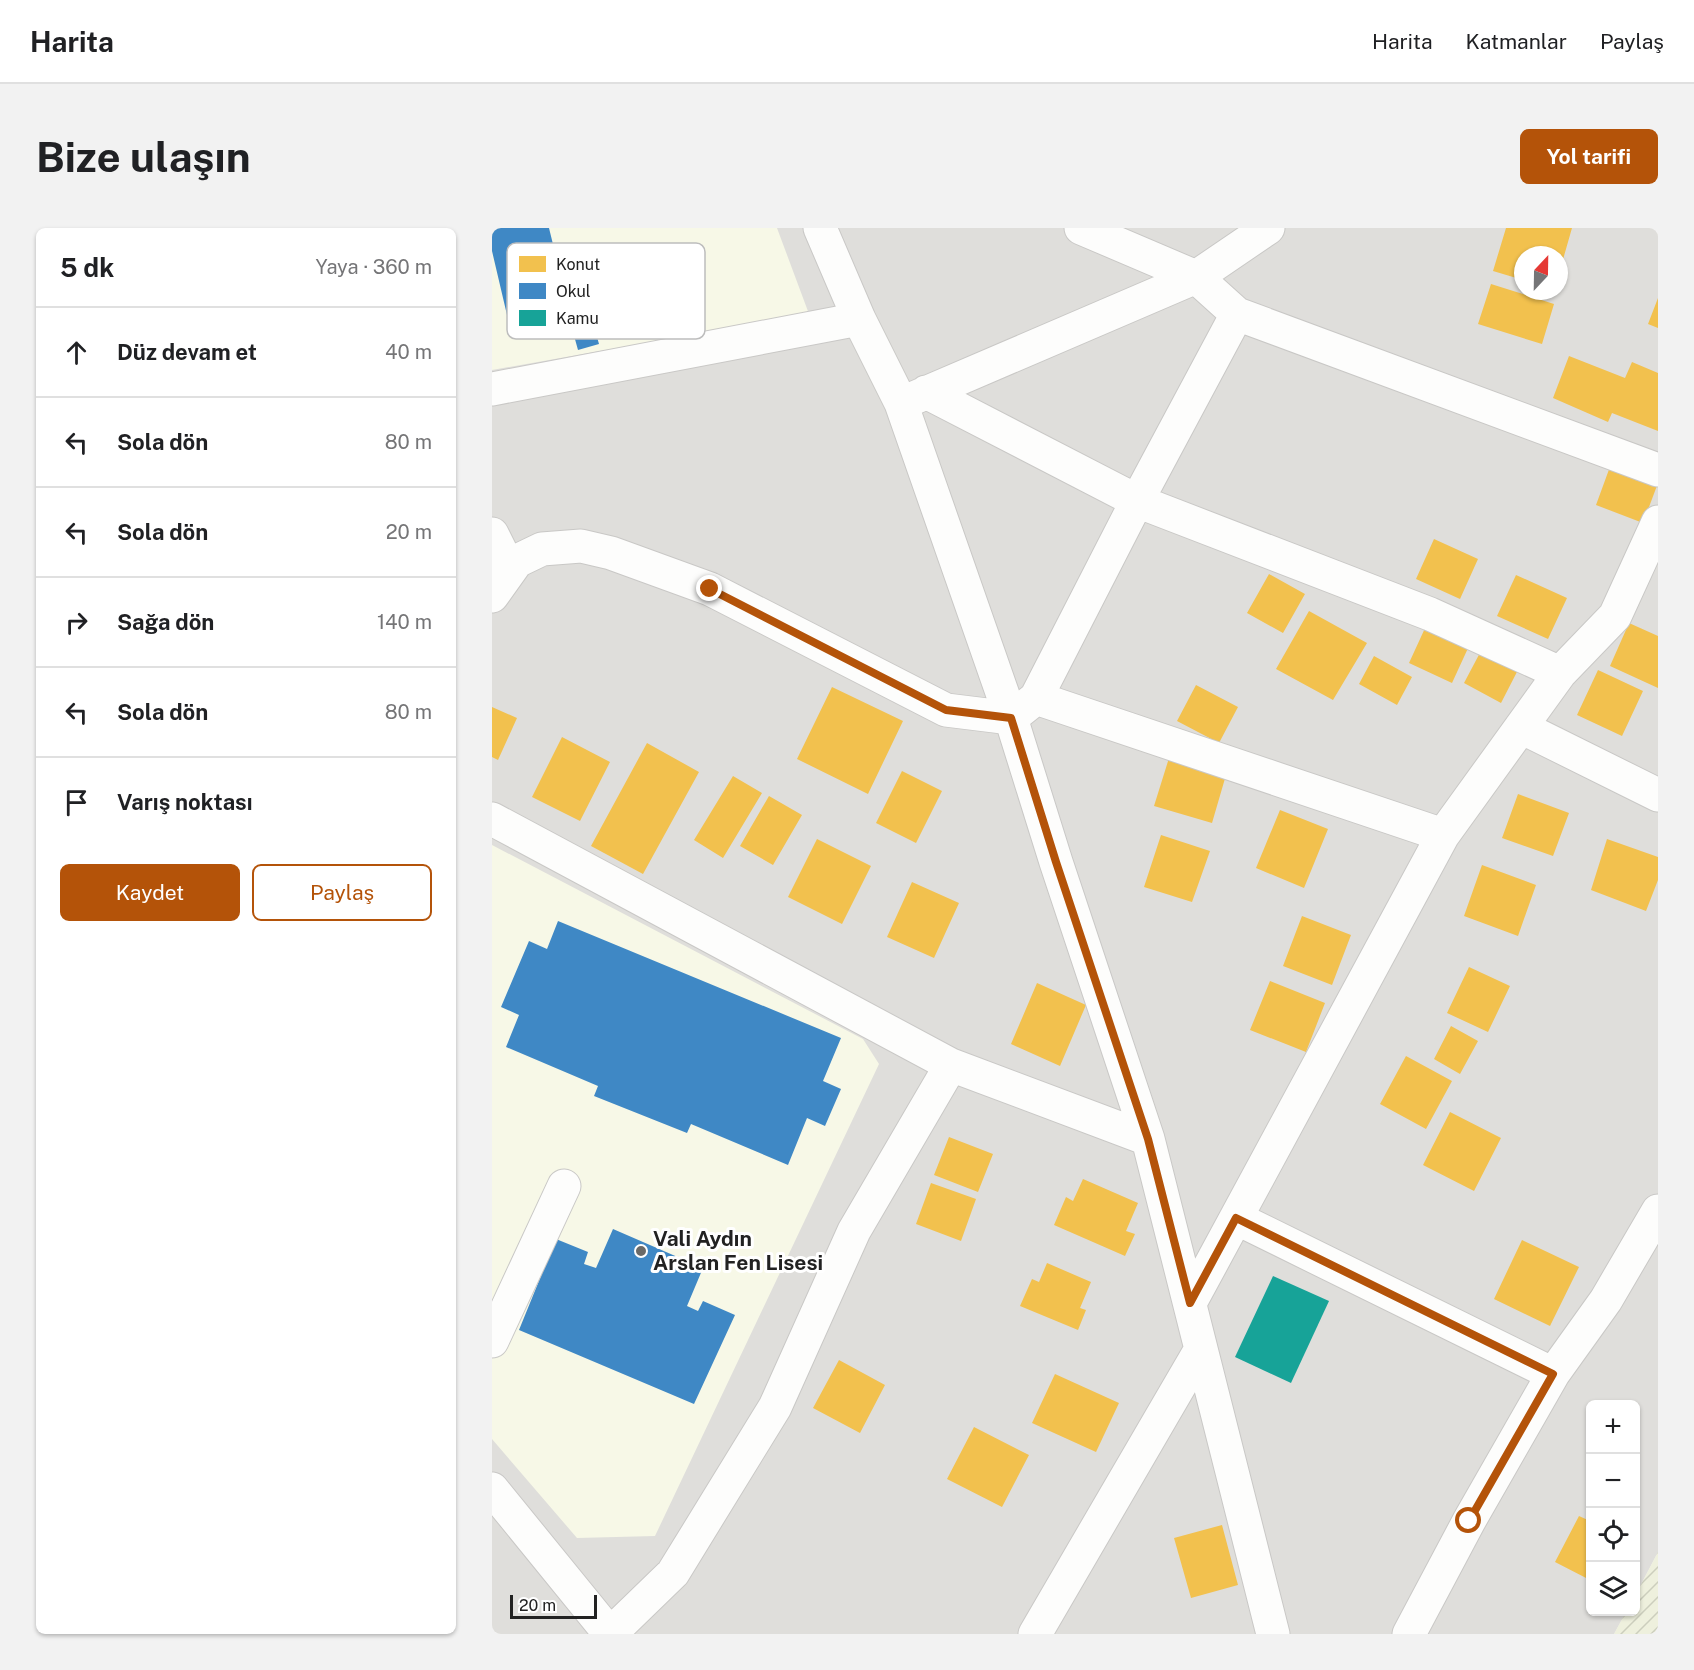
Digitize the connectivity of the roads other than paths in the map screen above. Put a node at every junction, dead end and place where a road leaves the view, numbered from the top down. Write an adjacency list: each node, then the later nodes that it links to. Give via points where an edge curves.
1 (820, 228): 6 (street)
2 (1081, 228): 4 (street)
3 (1268, 228): 4 (street)
4 (1196, 277): 5 (street); 8 (street)
5 (1237, 314): 9 (street); 10 (street)
6 (858, 318): 7 (street); 8 (street)
7 (492, 389)
8 (914, 398): 10 (street); 16 (street)
9 (1658, 470)
10 (1137, 501): 14 (street, via 1430,614); 15 (street)
11 (1658, 522): 14 (street, via 1615,616)
12 (492, 534): 13 (street)
13 (501, 583): 16 (street, via 517,561 542,549 581,546 611,553 710,589 946,710)
14 (1560, 673): 17 (street)
15 (1036, 698): 16 (street); 20 (street)
16 (1011, 718): 22 (street)
17 (1521, 727): 18 (street); 20 (street)
18 (1658, 795)
19 (492, 819): 21 (street)
20 (1443, 835): 25 (street)
21 (951, 1065): 22 (street); 31 (street, via 854,1231 775,1407 673,1573)
22 (1148, 1139): 26 (street)
23 (564, 1186): 27 (street)
24 (1658, 1211): 29 (street, via 1606,1300)
25 (1236, 1218): 26 (street); 29 (street)
26 (1190, 1303): 28 (street)
27 (492, 1341)
28 (1201, 1349): 32 (street); 33 (street)
29 (1553, 1374): 34 (street)
30 (492, 1489): 31 (street)
31 (610, 1634)
32 (1035, 1634)
33 (1273, 1634)
34 (1409, 1634)

